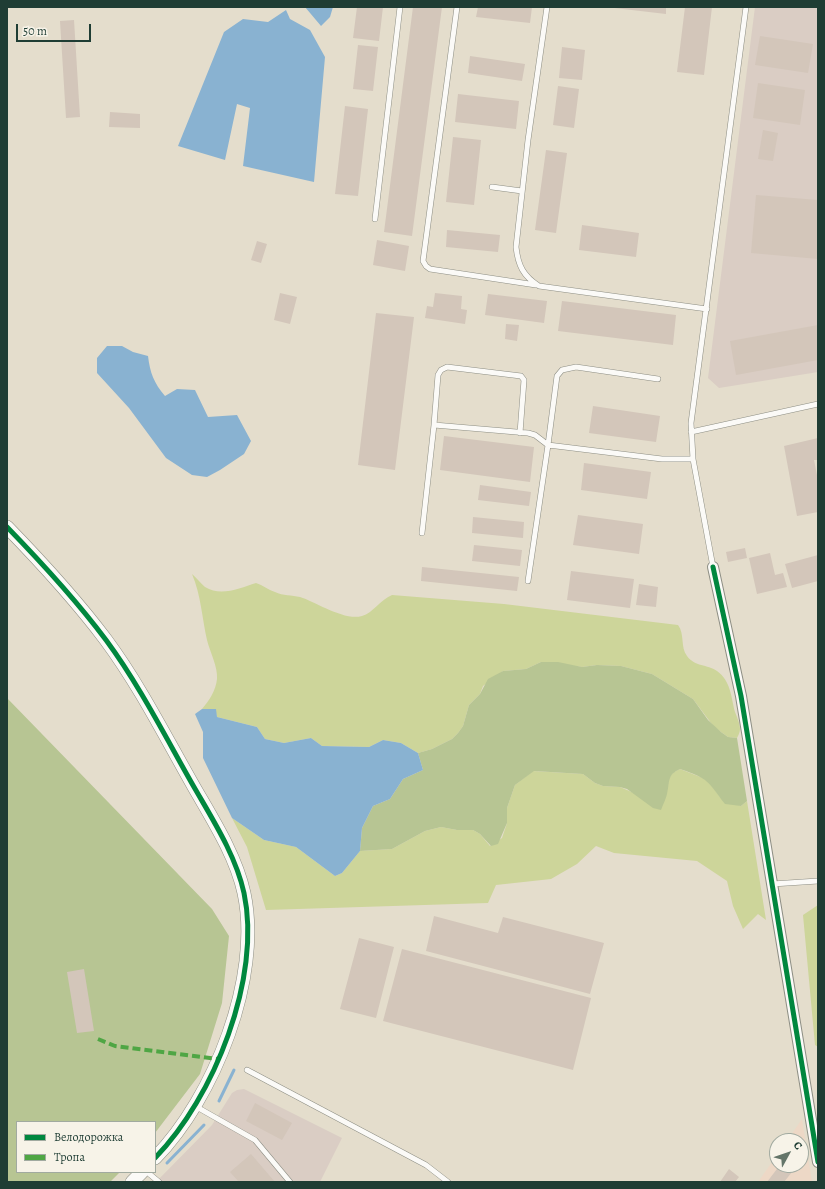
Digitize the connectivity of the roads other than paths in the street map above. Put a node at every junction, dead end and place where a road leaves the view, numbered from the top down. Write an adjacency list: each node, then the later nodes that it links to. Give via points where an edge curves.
1 (400, 7): 7 (lane)
2 (456, 7): 8 (lane, via 423,261 430,269)
3 (547, 7): 6 (lane)
4 (746, 7): 9 (lane)
5 (492, 187): 6 (lane)
6 (522, 192): 8 (lane, via 517,257 524,274)
7 (375, 219)
8 (539, 286): 9 (lane)
9 (707, 308): 13 (lane)
10 (658, 379): 15 (lane, via 576,367 562,370 557,376)
11 (818, 404): 13 (lane)
12 (434, 425): 14 (lane); 14 (lane, via 438,375 446,367 522,376 524,380); 18 (lane)
13 (691, 432): 16 (lane)
14 (520, 433): 15 (lane, via 535,435)
15 (548, 444): 16 (lane, via 662,459); 20 (lane)
16 (693, 459): 19 (lane)
17 (7, 527): 24 (street, via 80,607 128,672 220,833 236,867 244,892 249,923 244,979 225,1042)
18 (422, 533)
19 (713, 567): 22 (street, via 741,696)
20 (528, 581)
21 (818, 881): 22 (lane)
22 (772, 884): 25 (street)
23 (247, 1070): 33 (lane, via 426,1165)
24 (194, 1105): 26 (street, via 183,1124); 32 (lane, via 255,1140)
25 (816, 1143): 27 (street)
26 (156, 1157)
27 (818, 1162)
28 (141, 1173): 30 (street)
29 (148, 1173): 31 (lane)
30 (132, 1182)
31 (159, 1182)
32 (290, 1182)
33 (448, 1182)

